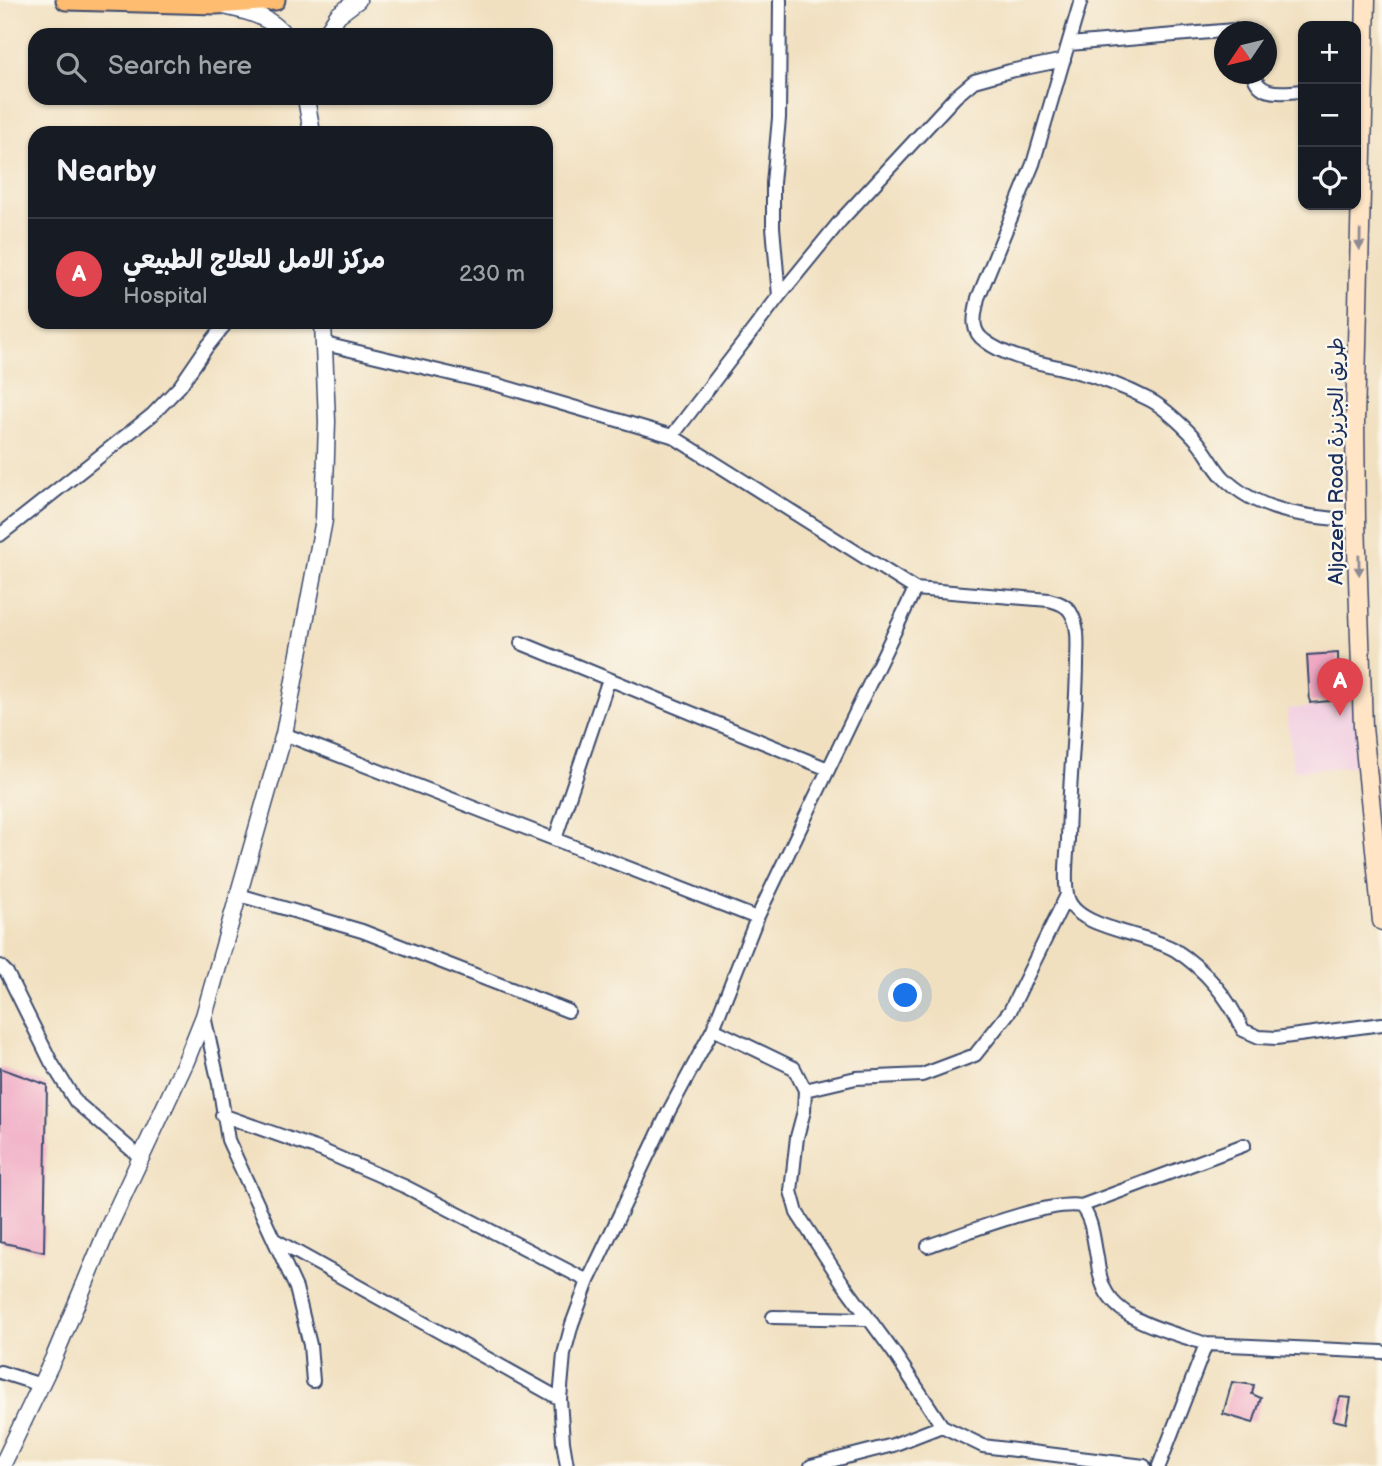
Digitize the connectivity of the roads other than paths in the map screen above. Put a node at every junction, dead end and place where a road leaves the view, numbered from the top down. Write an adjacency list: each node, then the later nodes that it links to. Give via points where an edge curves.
1 (66, 0): 7 (main road)
2 (275, 0): 7 (main road)
3 (358, 0): 9 (street)
4 (780, 0): 21 (street, via 779,118 773,183)
5 (1081, 0): 11 (street)
6 (1366, 0): 14 (main road, Aljazera Road طريق الجزيزة)
7 (216, 4): 8 (street, via 257,14)
8 (278, 28)
9 (329, 28)
10 (1214, 32): 11 (street)
11 (1069, 44): 12 (street)
12 (1064, 60): 21 (street, via 974,81 841,220); 26 (street, via 1033,164 978,298 975,331 985,341 1029,362 1104,379 1154,401 1197,440 1222,476 1264,505 1306,517)
13 (1258, 84): 15 (street, via 1269,92)
14 (1360, 84)
15 (1298, 91)
16 (307, 105): 18 (street)
17 (314, 105): 19 (street)
18 (311, 126)
19 (312, 126)
20 (1359, 147): 26 (main road, Aljazera Road طريق الجزيزة, one-way to 26)
21 (779, 296): 25 (street)
22 (221, 329): 27 (street, via 180,386 152,415)
23 (323, 329): 24 (street)
24 (324, 344): 25 (street, via 498,385); 31 (street, via 324,520)
25 (672, 436): 28 (street)
26 (1356, 521): 37 (main road, Aljazera Road طريق الجزيزة, one-way to 37, via 1363,727)
27 (0, 535)
28 (915, 589): 32 (street); 35 (street, via 1049,600 1071,610 1077,627 1076,692)
29 (521, 643): 30 (street)
30 (609, 679): 32 (street); 33 (street)
31 (284, 734): 33 (street); 34 (street)
32 (828, 769): 36 (street)
33 (555, 839): 36 (street)
34 (239, 895): 39 (street, via 362,932); 40 (street)
35 (1066, 895): 41 (street, via 1082,917 1173,948 1215,984 1243,1030 1259,1037); 43 (street, via 1010,1011 975,1055 922,1075 856,1078)
36 (757, 918): 42 (street)
37 (1382, 921)
38 (0, 965): 46 (street, via 76,1102)
39 (568, 1011)
40 (204, 1016): 44 (street); 46 (street)
41 (1382, 1024)
42 (713, 1029): 43 (street, via 794,1068); 50 (street)
43 (805, 1090): 52 (street, via 791,1191 797,1213)
44 (222, 1115): 48 (street, via 247,1185); 50 (street, via 406,1187)
45 (1244, 1145): 47 (street)
46 (141, 1158): 57 (street)
47 (1081, 1206): 49 (street, via 1035,1212); 53 (street, via 1088,1213 1103,1287 1112,1299 1128,1314)
48 (275, 1240): 56 (street, via 296,1288 310,1345); 58 (street)
49 (928, 1246)
50 (588, 1281): 58 (street, via 564,1353)
51 (772, 1317): 52 (street)
52 (869, 1318): 59 (street)
53 (1206, 1344): 54 (street); 66 (street)
54 (1382, 1352)
55 (0, 1372): 57 (street)
56 (313, 1381)
57 (41, 1385): 60 (street)
58 (560, 1399): 63 (street)
59 (942, 1426): 64 (street, via 893,1445); 65 (street, via 983,1446)
60 (12, 1447): 61 (street); 62 (street)
61 (2, 1466)
62 (9, 1466)
63 (568, 1466)
64 (811, 1466)
65 (1144, 1466)
66 (1158, 1466)

